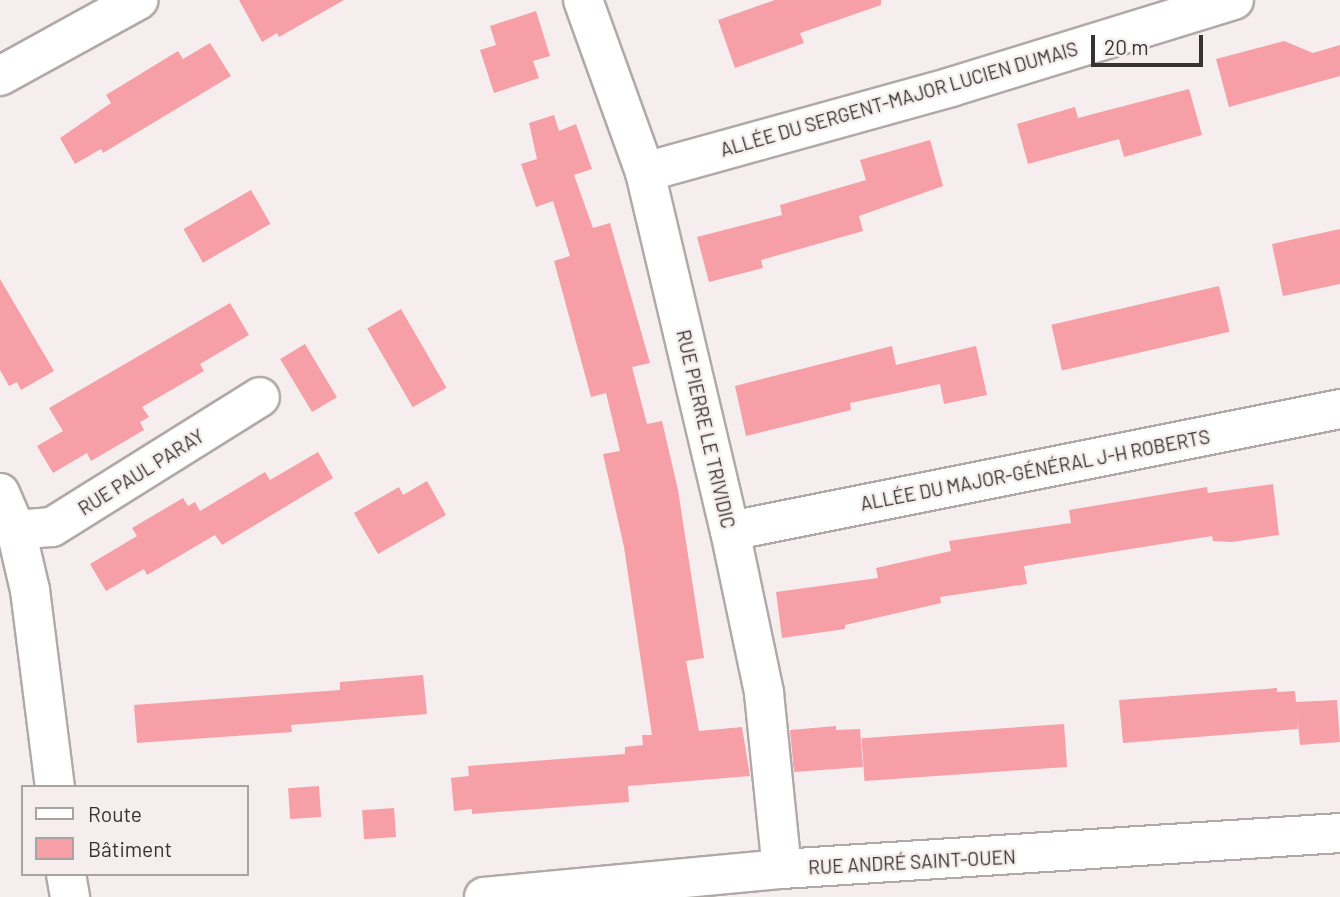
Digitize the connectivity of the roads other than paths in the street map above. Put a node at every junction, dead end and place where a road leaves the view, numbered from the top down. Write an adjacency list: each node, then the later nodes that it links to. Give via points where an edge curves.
1 (138, 0): 4 (street)
2 (583, 0): 5 (street, RUE PIERRE LE TRIVIDIC)
3 (1234, 0): 5 (street, ALLÉE DU SERGENT-MAJOR LUCIEN DUMAIS, via 951,87)
4 (0, 76)
5 (645, 172): 10 (street, RUE PIERRE LE TRIVIDIC)
6 (260, 397): 9 (street, RUE PAUL PARAY, via 52,527)
7 (1340, 408): 10 (street, ALLÉE DU MAJOR-GÉNÉRAL J-H ROBERTS)
8 (0, 493): 9 (street)
9 (16, 530): 11 (street, via 30,590)
10 (730, 531): 13 (street, RUE PIERRE LE TRIVIDIC, via 764,693)
11 (55, 785)
12 (1340, 833): 13 (street, RUE ANDRÉ SAINT-OUEN)
13 (782, 869): 17 (street, RUE ANDRÉ SAINT-OUEN)
14 (66, 876): 15 (street)
15 (71, 897)
16 (484, 897): 17 (street, RUE ANDRÉ SAINT-OUEN)
17 (490, 897)

